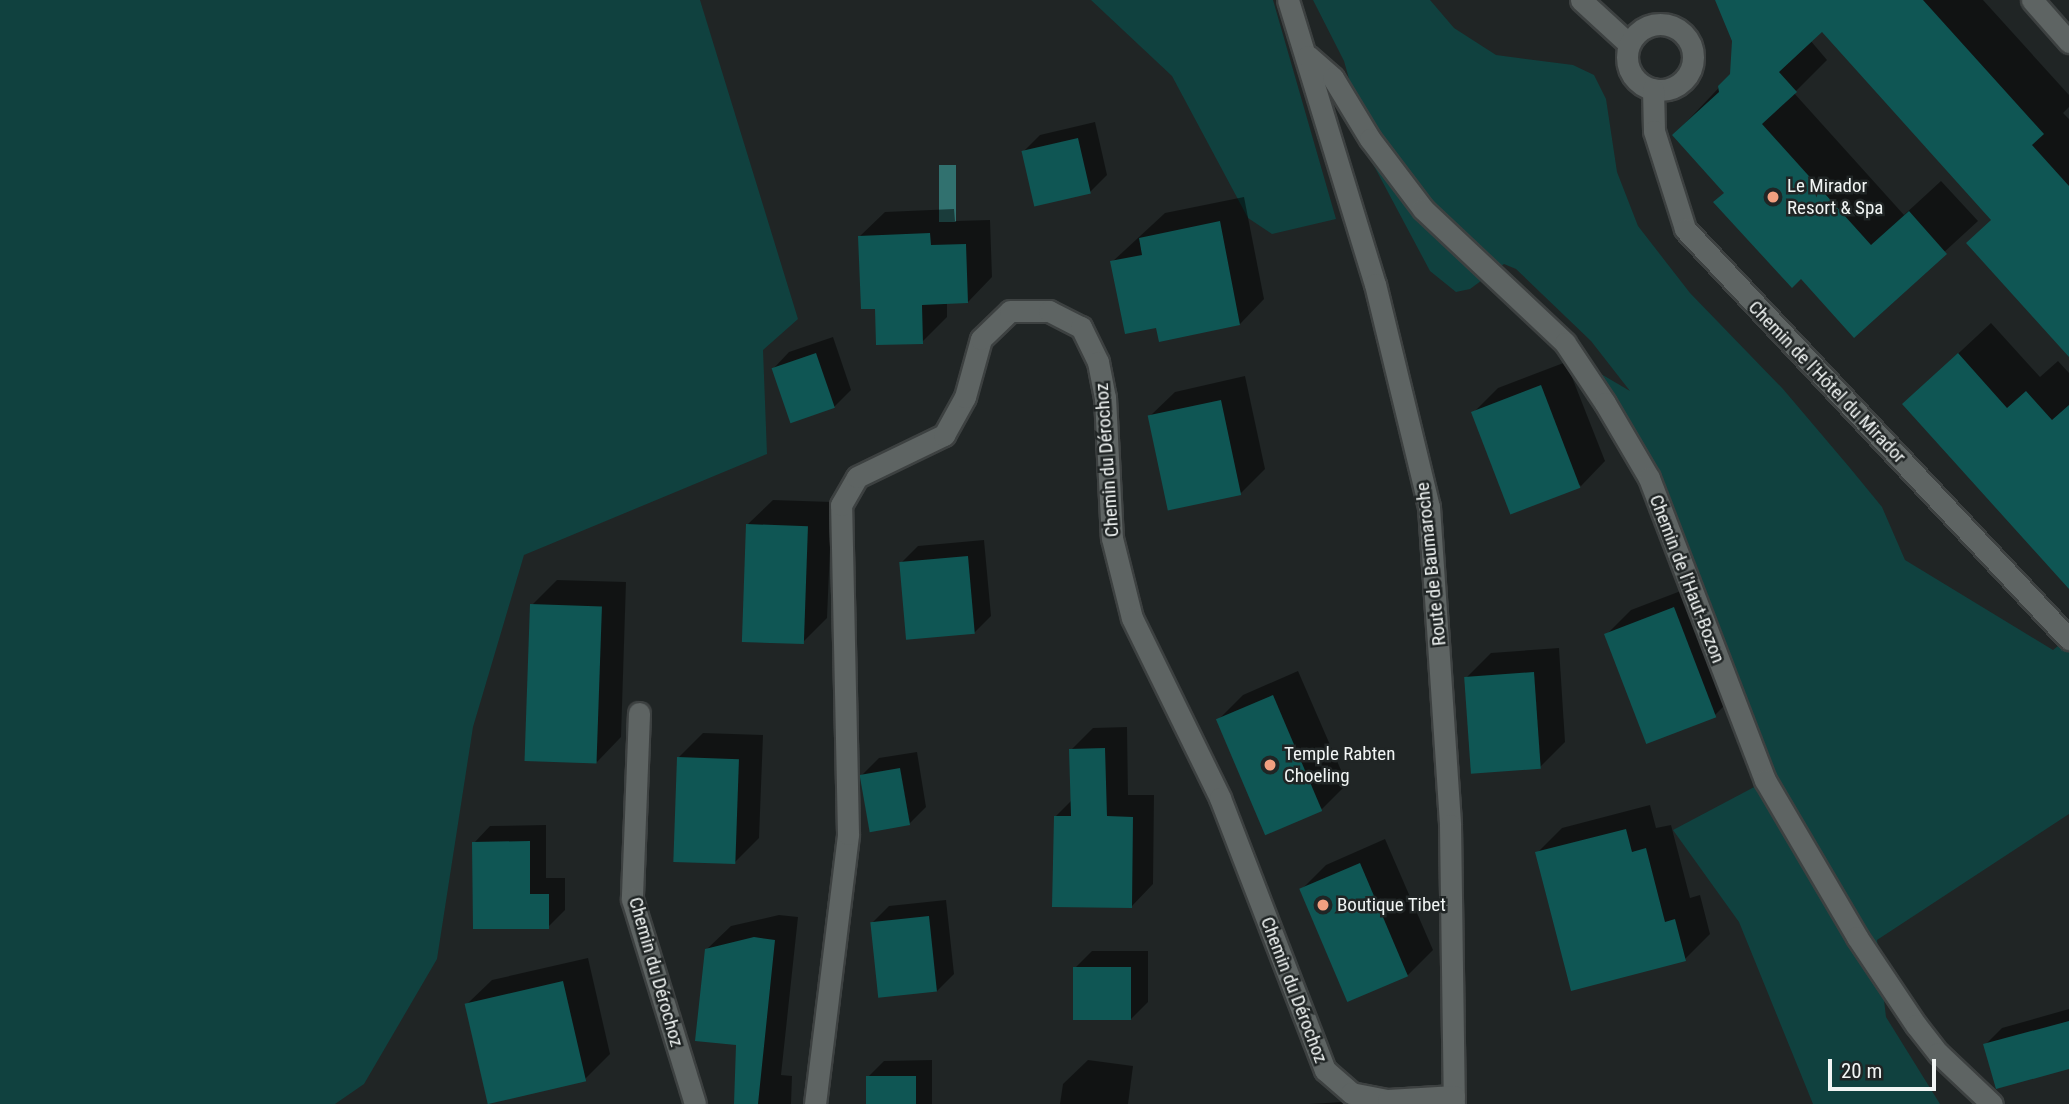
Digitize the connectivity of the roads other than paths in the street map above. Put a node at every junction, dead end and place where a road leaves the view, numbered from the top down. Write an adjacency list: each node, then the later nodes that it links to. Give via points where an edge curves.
1 (1288, 0): 6 (street, Route de Baumaroche)
2 (1581, 0): 5 (street)
3 (2032, 0): 4 (street)
4 (2069, 42)
5 (1629, 44): 7 (street, via 1631,72); 7 (street, via 1654,24 1676,27 1690,43 1693,63 1682,81)
6 (1308, 56): 10 (street, Route de Baumaroche, via 1375,284 1429,507 1450,825); 13 (street, Chemin de l'Haut-Bozon, via 1333,78 1370,139 1423,209 1565,343 1605,403 1649,478 1765,780 1857,937 1916,1025 1938,1053)
7 (1653, 89): 8 (street, Chemin de l'Hôtel du Mirador, via 1654,131 1685,229)
8 (2069, 639)
9 (639, 713): 11 (street, Chemin du Dérochoz, via 632,899)
10 (1454, 1100): 12 (street, Chemin du Dérochoz, via 1388,1100 1351,1093 1325,1070 1220,798 1132,618 1112,538 1105,397 1098,362 1081,327 1049,311 1010,311 981,339 965,397 944,435 857,477 841,505 848,834)
11 (695, 1104)
12 (816, 1104)
13 (1992, 1104)

